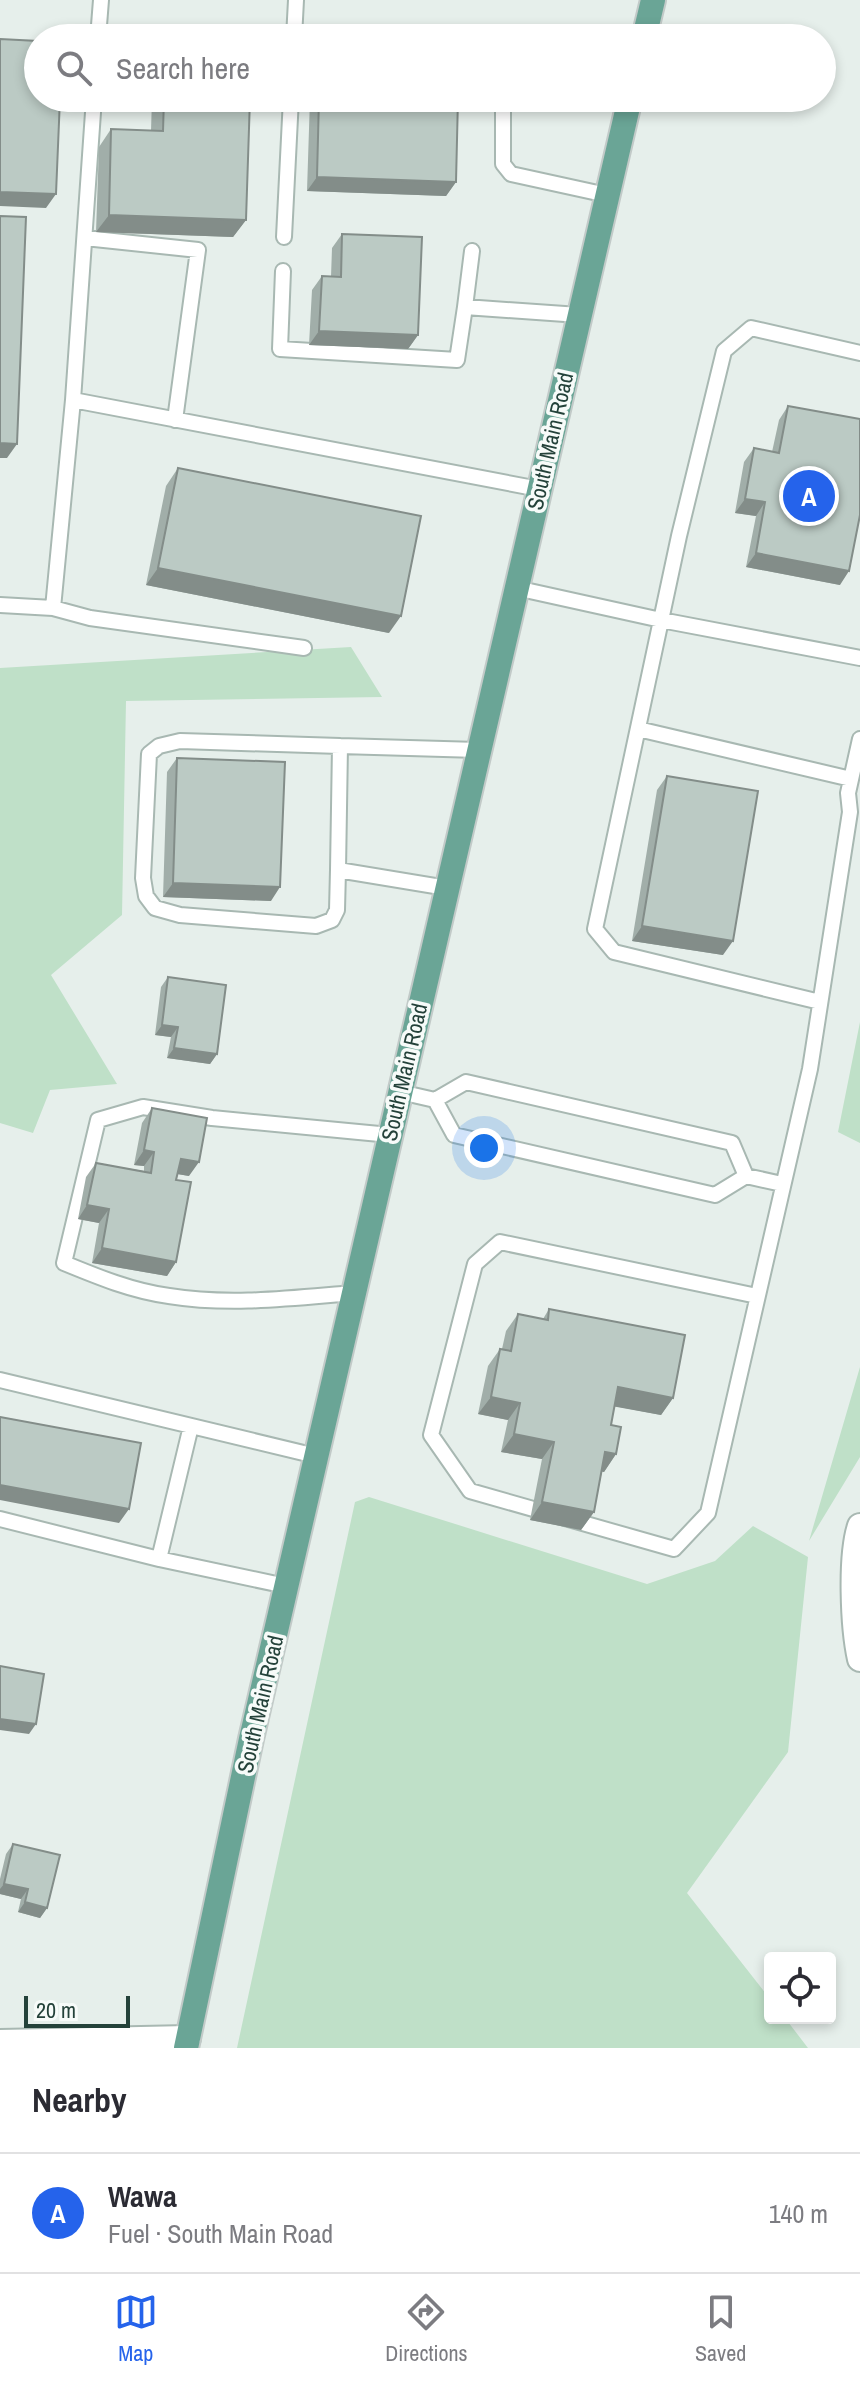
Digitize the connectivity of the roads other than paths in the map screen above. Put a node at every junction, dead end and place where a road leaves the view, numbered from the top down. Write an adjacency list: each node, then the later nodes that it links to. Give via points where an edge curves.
1 (101, 0): 4 (lane)
2 (296, 0): 5 (lane)
3 (653, 0): 6 (main road)
4 (99, 24)
5 (295, 24)
6 (647, 24)
7 (93, 112): 13 (lane)
8 (290, 112): 12 (lane)
9 (503, 112): 11 (lane, via 503,164 511,174)
10 (627, 112): 11 (main road, South Main Road)
11 (607, 195): 17 (main road, South Main Road)
12 (284, 237)
13 (85, 238): 19 (lane); 20 (lane, via 198,250)
14 (472, 251): 16 (lane)
15 (283, 271): 16 (lane, via 280,349 457,360)
16 (465, 307): 17 (lane)
17 (579, 315): 21 (main road, South Main Road)
18 (860, 353): 25 (lane, via 751,328 724,351)
19 (73, 400): 20 (lane); 24 (lane)
20 (175, 420): 21 (lane)
21 (539, 489): 22 (main road, South Main Road)
22 (516, 588): 25 (lane); 31 (main road, South Main Road)
23 (0, 605): 24 (lane)
24 (53, 608): 26 (lane, via 90,618)
25 (661, 620): 27 (lane); 28 (lane)
26 (304, 648)
27 (860, 658)
28 (638, 729): 32 (lane); 35 (lane, via 595,929 614,952)
29 (860, 739): 32 (lane)
30 (340, 746): 31 (lane); 33 (lane); 33 (lane, via 180,741 159,746 149,754 143,878 155,908 180,915 316,926 332,920 337,910)
31 (478, 750): 34 (main road, South Main Road)
32 (851, 779): 35 (lane)
33 (338, 870): 34 (lane)
34 (447, 888): 36 (main road, South Main Road)
35 (820, 1002): 40 (lane)
36 (400, 1092): 37 (lane); 38 (main road, South Main Road)
37 (435, 1100): 39 (lane, via 454,1135 715,1195); 39 (lane, via 466,1082 732,1143)
38 (390, 1135): 41 (main road, South Main Road); 41 (lane, via 143,1107 98,1120 64,1263 107,1281 169,1296 245,1302)
39 (746, 1176): 40 (lane)
40 (782, 1184): 42 (lane)
41 (354, 1293): 45 (main road, South Main Road)
42 (757, 1296): 42 (lane, via 500,1242 475,1264 431,1435 470,1491 674,1549 708,1513)
43 (0, 1380): 44 (lane)
44 (191, 1426): 45 (lane); 48 (lane)
45 (316, 1456): 49 (main road, South Main Road)
46 (0, 1519): 48 (lane)
47 (860, 1526): 50 (street, via 854,1592)
48 (159, 1559): 49 (lane)
49 (286, 1586): 52 (main road, South Main Road)
50 (860, 1659)
51 (0, 2042): 52 (street)
52 (187, 2043)

